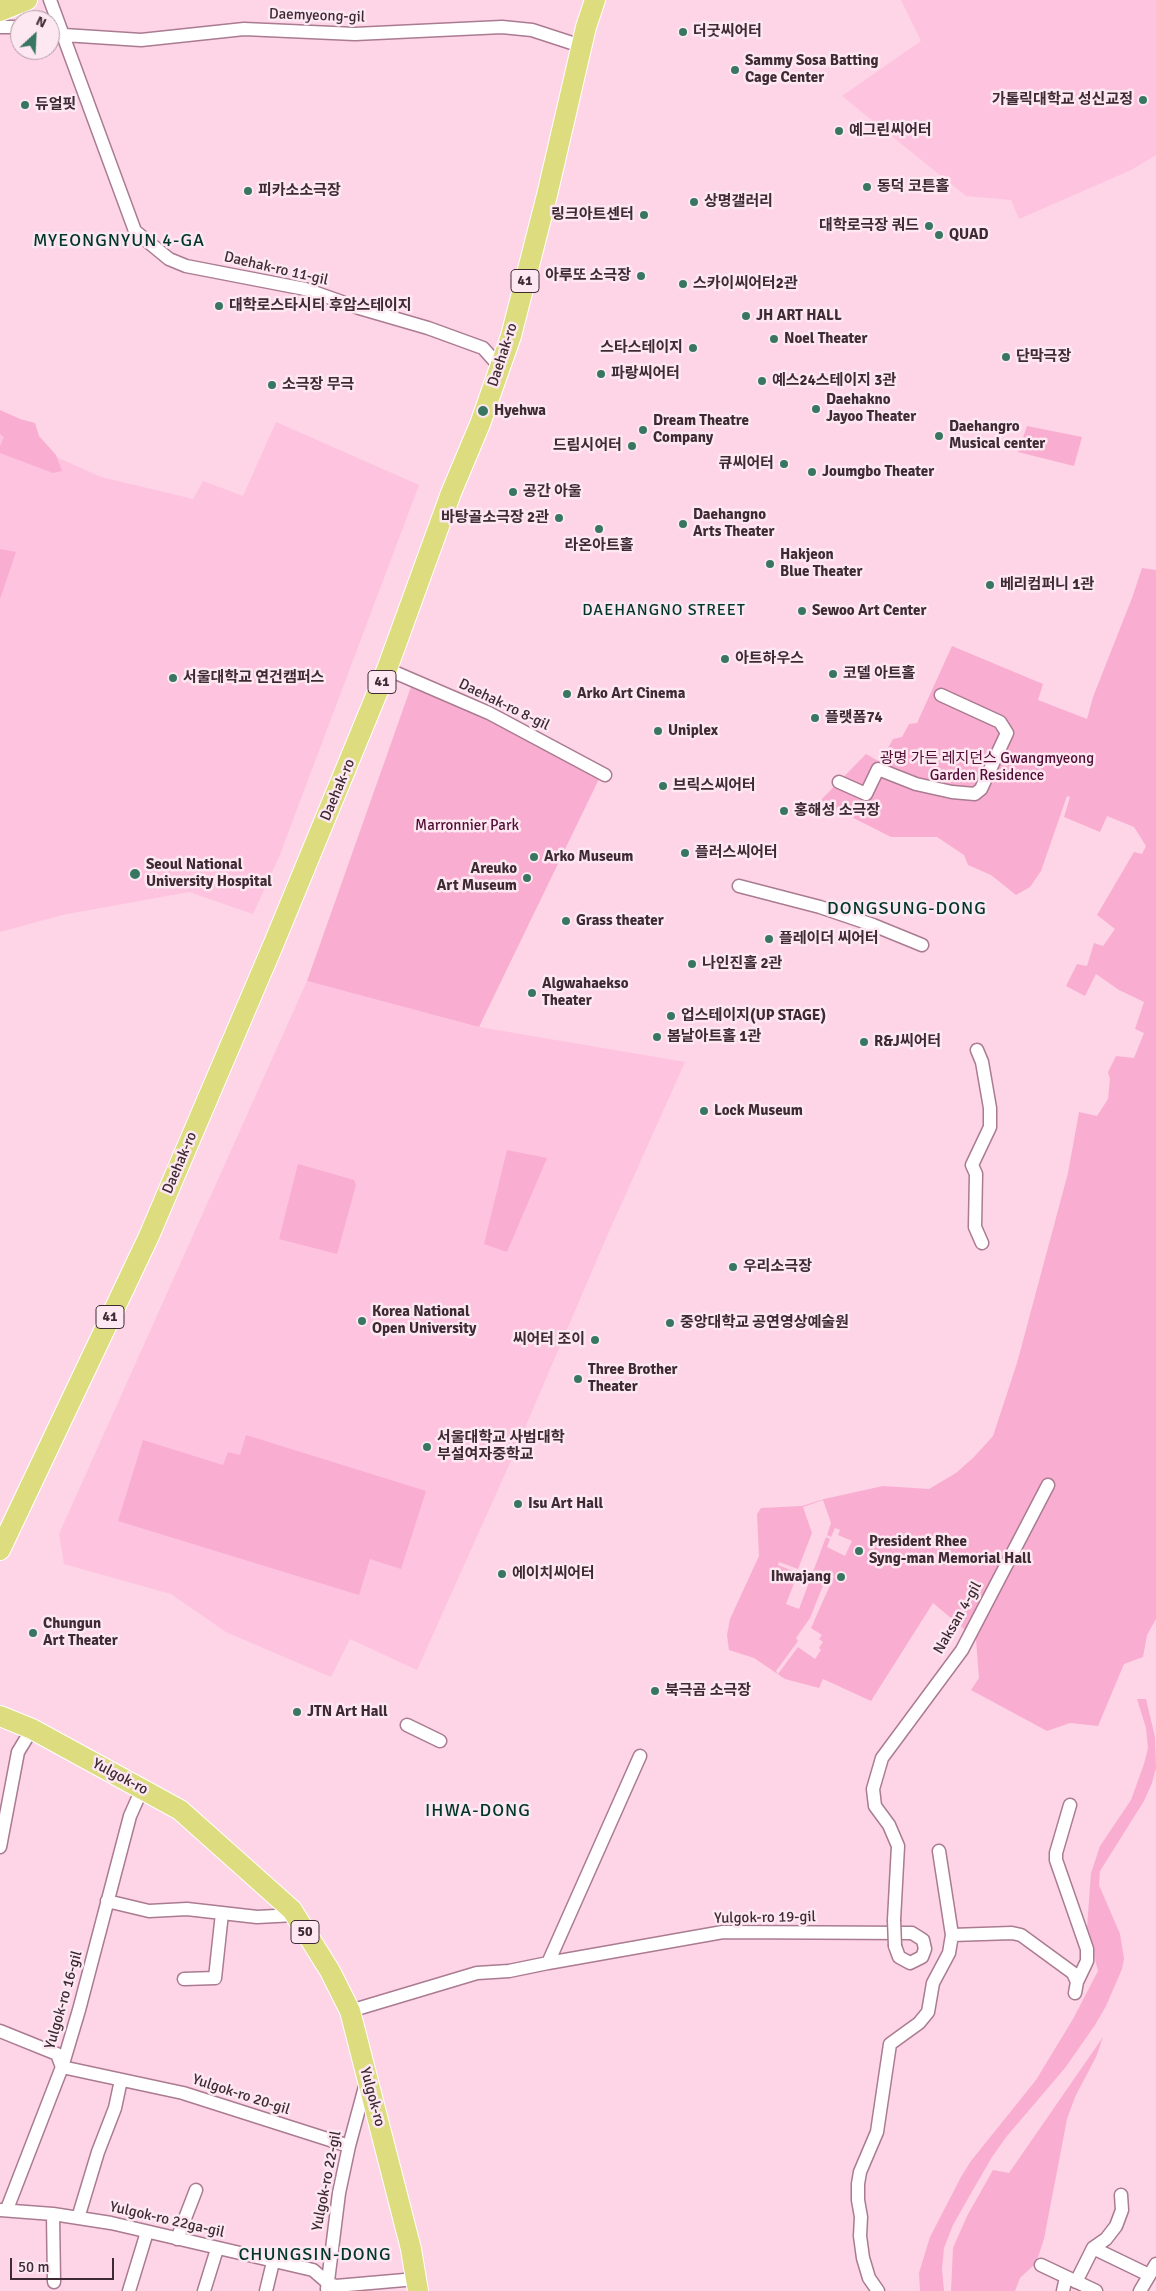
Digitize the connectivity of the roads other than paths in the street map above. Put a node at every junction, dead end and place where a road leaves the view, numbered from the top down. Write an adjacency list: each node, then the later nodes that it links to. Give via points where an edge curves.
1 (27, 0): 4 (main road)
2 (50, 0): 6 (street, Daehak-ro 11-gil)
3 (595, 0): 7 (main road, Daehak-ro / 41)
4 (0, 11)
5 (60, 35): 6 (street, Daemyeong-gil)
6 (64, 36): 7 (street, Daemyeong-gil, via 142,40 244,28 355,34 502,27 532,30); 8 (street, Daehak-ro 11-gil, via 135,231 169,259 186,266 305,289 428,328 483,348)
7 (581, 46): 8 (main road, Daehak-ro / 41, via 545,204)
8 (500, 367): 9 (main road, Daehak-ro / 41, via 450,493)
9 (387, 669): 11 (street, Daehak-ro 8-gil, via 489,713); 18 (main road, Daehak-ro / 41, via 149,1236)
10 (941, 695): 12 (street, via 1000,722 1006,733 981,788 975,794 916,784 878,769 866,794)
11 (605, 776)
12 (839, 782)
13 (739, 886): 14 (street, via 820,907)
14 (922, 945)
15 (977, 1050): 16 (street, via 990,1108 990,1127 972,1165 976,1174 975,1227)
16 (982, 1243)
17 (1048, 1485): 24 (street, Naksan 4-gil, via 962,1650)
18 (0, 1550)
19 (0, 1716): 21 (main road, Yulgok-ro / 50)
20 (407, 1725): 22 (street)
21 (32, 1729): 25 (main road, Yulgok-ro / 50); 27 (street, via 18,1752)
22 (440, 1740)
23 (640, 1756): 35 (street)
24 (882, 1758): 35 (street, Yulgok-ro 19-gil, bridge, via 873,1789 875,1806 898,1846 894,1920 895,1946 899,1957 910,1962 922,1958 925,1950 923,1940 912,1933 723,1932)
25 (142, 1789): 29 (street, Yulgok-ro 16-gil, via 130,1816); 31 (main road, Yulgok-ro / 50, via 180,1810)
26 (1070, 1806): 34 (street, via 1056,1860)
27 (0, 1847)
28 (939, 1851): 33 (street)
29 (107, 1901): 30 (street, via 149,1911); 40 (street, Yulgok-ro 16-gil)
30 (222, 1913): 31 (street, via 257,1917); 37 (street, via 215,1978)
31 (295, 1916): 38 (main road, Yulgok-ro / 50, via 330,1971)
32 (1087, 1928): 34 (street)
33 (952, 1935): 36 (street, via 1017,1934); 63 (street, via 945,1963 933,1983 928,2012 888,2048 877,2132 860,2172 858,2200 863,2258 869,2278)
34 (1087, 1950): 36 (street, via 1082,1967 1077,1970); 36 (street, via 1087,1961 1076,1988 1075,1977)
35 (548, 1963): 38 (street, Yulgok-ro 19-gil, via 477,1973)
36 (1067, 1968)
37 (184, 1979)
38 (350, 2011): 41 (main road, Yulgok-ro / 50)
39 (0, 2031): 40 (street, via 57,2054)
40 (62, 2067): 42 (street, Yulgok-ro 20-gil); 46 (street, Yulgok-ro 16-gil)
41 (368, 2079): 43 (street, Yulgok-ro 22-gil); 58 (main road, Yulgok-ro / 50)
42 (121, 2080): 43 (street, Yulgok-ro 20-gil, via 182,2093); 48 (street, via 116,2108 98,2152)
43 (349, 2146): 59 (street, Yulgok-ro 22-gil, via 338,2193)
44 (196, 2190): 50 (street)
45 (1120, 2195): 51 (street, via 1122,2210 1116,2226)
46 (3, 2210): 47 (street, Yulgok-ro 22ga-gil)
47 (53, 2214): 48 (street, Yulgok-ro 22ga-gil); 57 (street)
48 (78, 2218): 49 (street, Yulgok-ro 22ga-gil)
49 (147, 2232): 50 (street, Yulgok-ro 22ga-gil); 60 (street)
50 (178, 2239): 52 (street, Yulgok-ro 22ga-gil)
51 (1093, 2248): 55 (street); 56 (street)
52 (218, 2249): 53 (street, Yulgok-ro 22ga-gil); 61 (street)
53 (273, 2262): 59 (street, Yulgok-ro 22ga-gil, via 313,2270); 62 (street)
54 (1041, 2265): 56 (street)
55 (1153, 2270): 66 (street)
56 (1071, 2280): 64 (street); 65 (street)
57 (54, 2282)
58 (417, 2285): 59 (street)
59 (327, 2287)
60 (129, 2291)
61 (204, 2291)
62 (266, 2291)
63 (878, 2291)
64 (1062, 2291)
65 (1096, 2291)
66 (1140, 2291)

